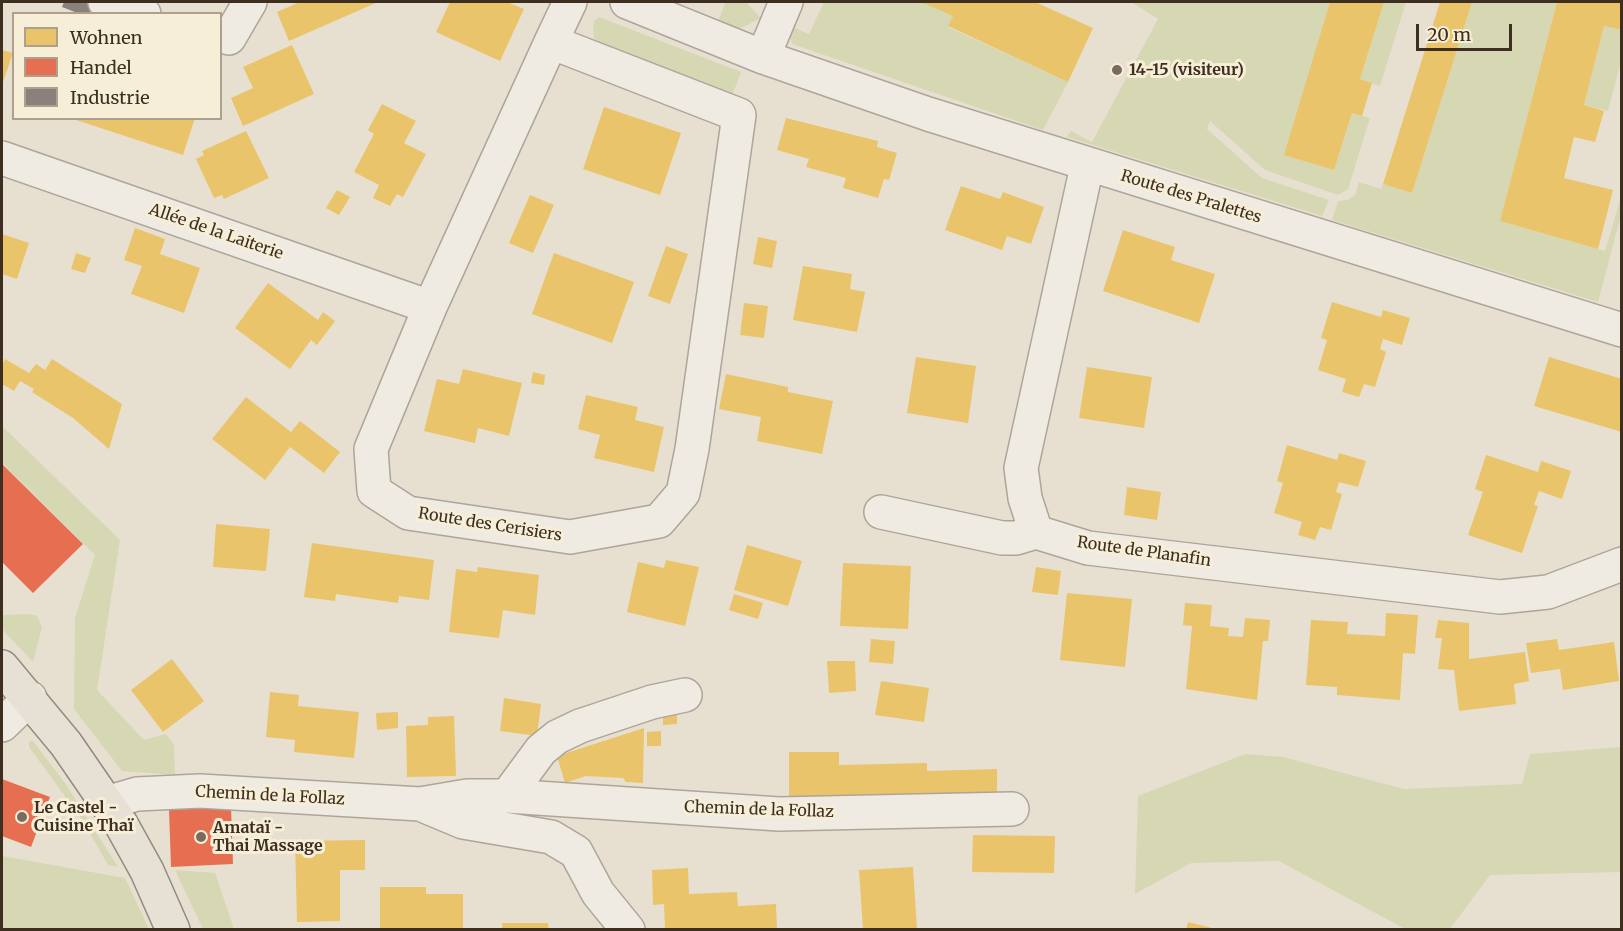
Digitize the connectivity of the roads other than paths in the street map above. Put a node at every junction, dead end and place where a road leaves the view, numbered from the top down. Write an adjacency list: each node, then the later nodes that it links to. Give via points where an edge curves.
1 (105, 2): 6 (street)
2 (250, 2): 7 (street, via 229,38)
3 (570, 2): 8 (street, Route des Cerisiers)
4 (627, 2): 9 (street, Route des Pralettes)
5 (786, 2): 9 (street)
6 (138, 12)
7 (222, 36)
8 (551, 42): 12 (street, Route des Cerisiers); 12 (street, Route des Cerisiers, via 739,114 683,493 659,521 570,537 408,513 374,491 370,449)
9 (763, 57): 11 (street, Route des Pralettes)
10 (2, 158): 12 (street, Allée de la Laiterie)
11 (1087, 166): 13 (street, Route des Pralettes); 15 (street, via 1021,468)
12 (430, 307)
13 (1622, 330)
14 (881, 512): 15 (street, via 1002,538)
15 (1036, 532): 16 (street, Route de Planafin, via 1088,548 1500,597 1548,592)
16 (1622, 564)
17 (2, 667): 19 (main road)
18 (685, 696): 21 (street, via 652,702 557,737 541,750)
19 (30, 698): 20 (street); 22 (main road)
20 (2, 725)
21 (507, 796): 23 (street, Chemin de la Follaz, via 467,796); 24 (street, Chemin de la Follaz, via 779,814)
22 (106, 803): 23 (street, Chemin de la Follaz, via 137,794 200,791); 25 (main road, via 147,871)
23 (420, 804): 26 (street, via 463,822 551,837 568,847 576,852 598,893)
24 (1012, 809)
25 (173, 930)
26 (628, 930)

